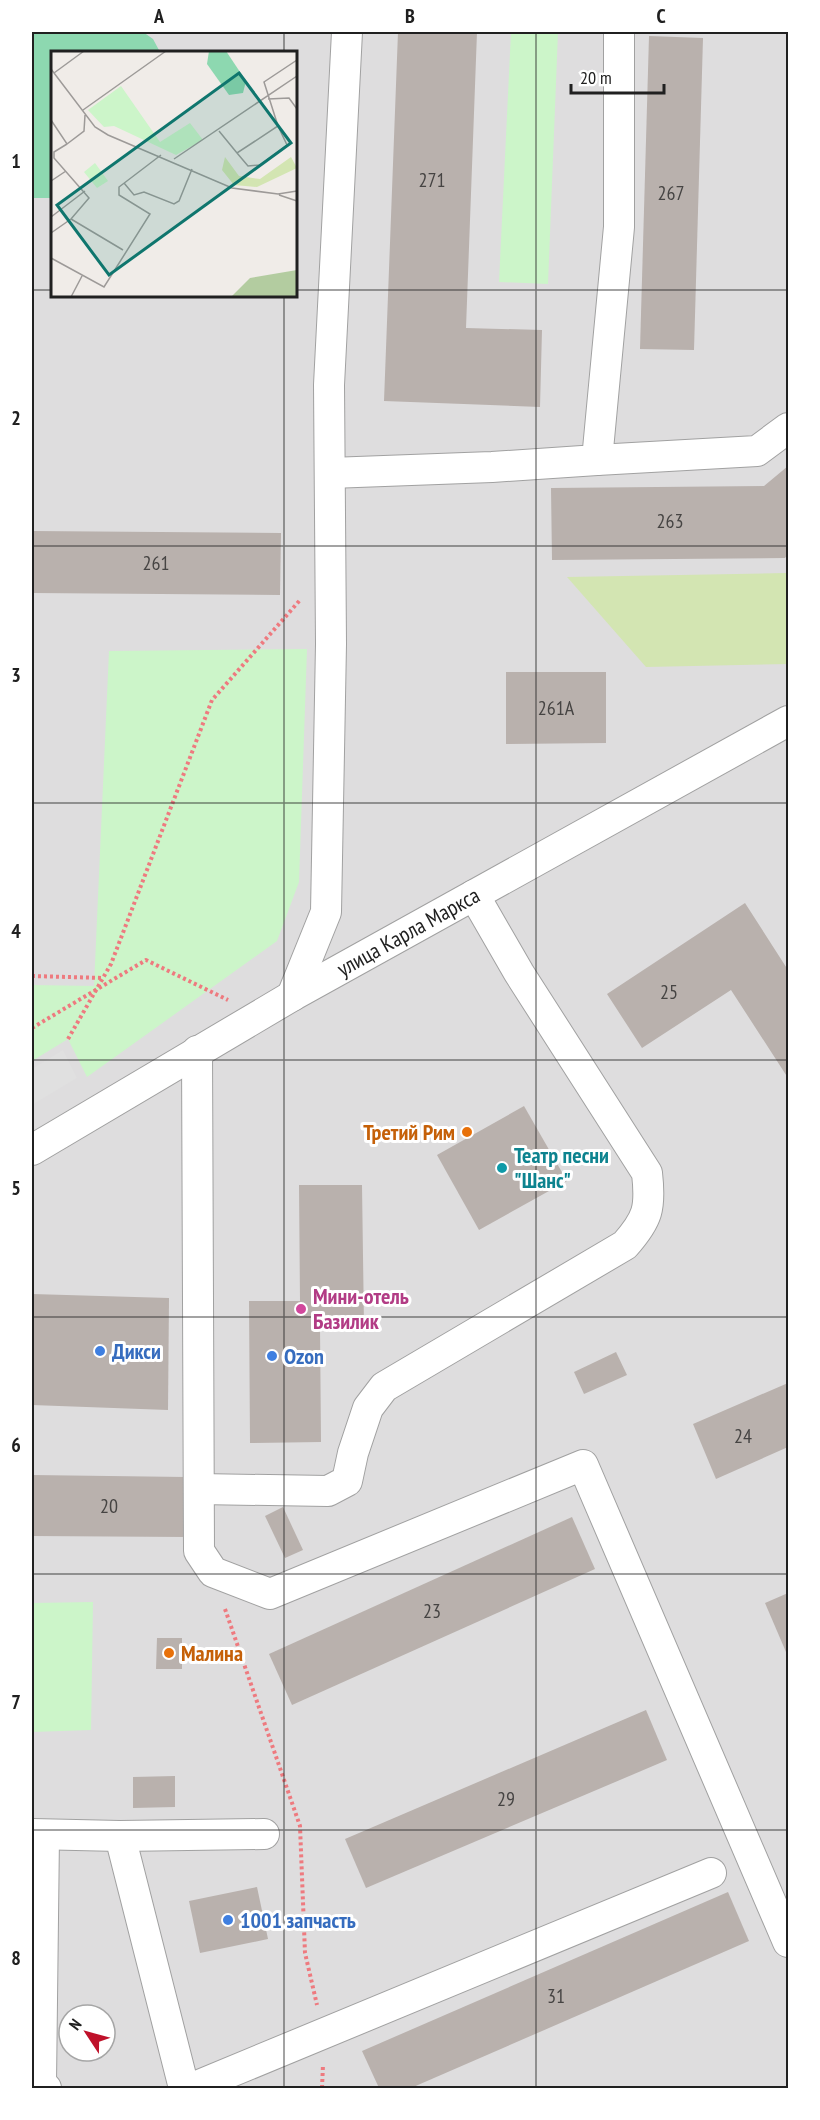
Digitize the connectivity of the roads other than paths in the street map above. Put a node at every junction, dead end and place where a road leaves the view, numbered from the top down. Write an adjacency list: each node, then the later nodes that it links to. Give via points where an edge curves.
1 (347, 32): 5 (street, via 329,385)
2 (619, 32): 4 (street, via 619,227)
3 (789, 428): 4 (street, via 757,451)
4 (597, 460): 5 (street)
5 (330, 473): 8 (street, via 326,912)
6 (789, 721): 7 (street, улица Карла Маркса)
7 (474, 895): 8 (street, улица Карла Маркса); 11 (street, via 519,973 647,1173 650,1201 641,1227 625,1245 384,1387 368,1408 347,1481 328,1491)
8 (292, 996): 9 (street, улица Карла Маркса)
9 (197, 1052): 10 (street, улица Карла Маркса); 11 (street)
10 (32, 1150)
11 (199, 1489): 16 (street, via 200,1551 213,1572 270,1594 584,1465)
12 (38, 1834): 14 (street); 17 (street, via 41,2083)
13 (264, 1834): 14 (street)
14 (120, 1836): 18 (street)
15 (711, 1872): 19 (street)
16 (789, 1942)
17 (46, 2088)
18 (184, 2088)
19 (192, 2088)

